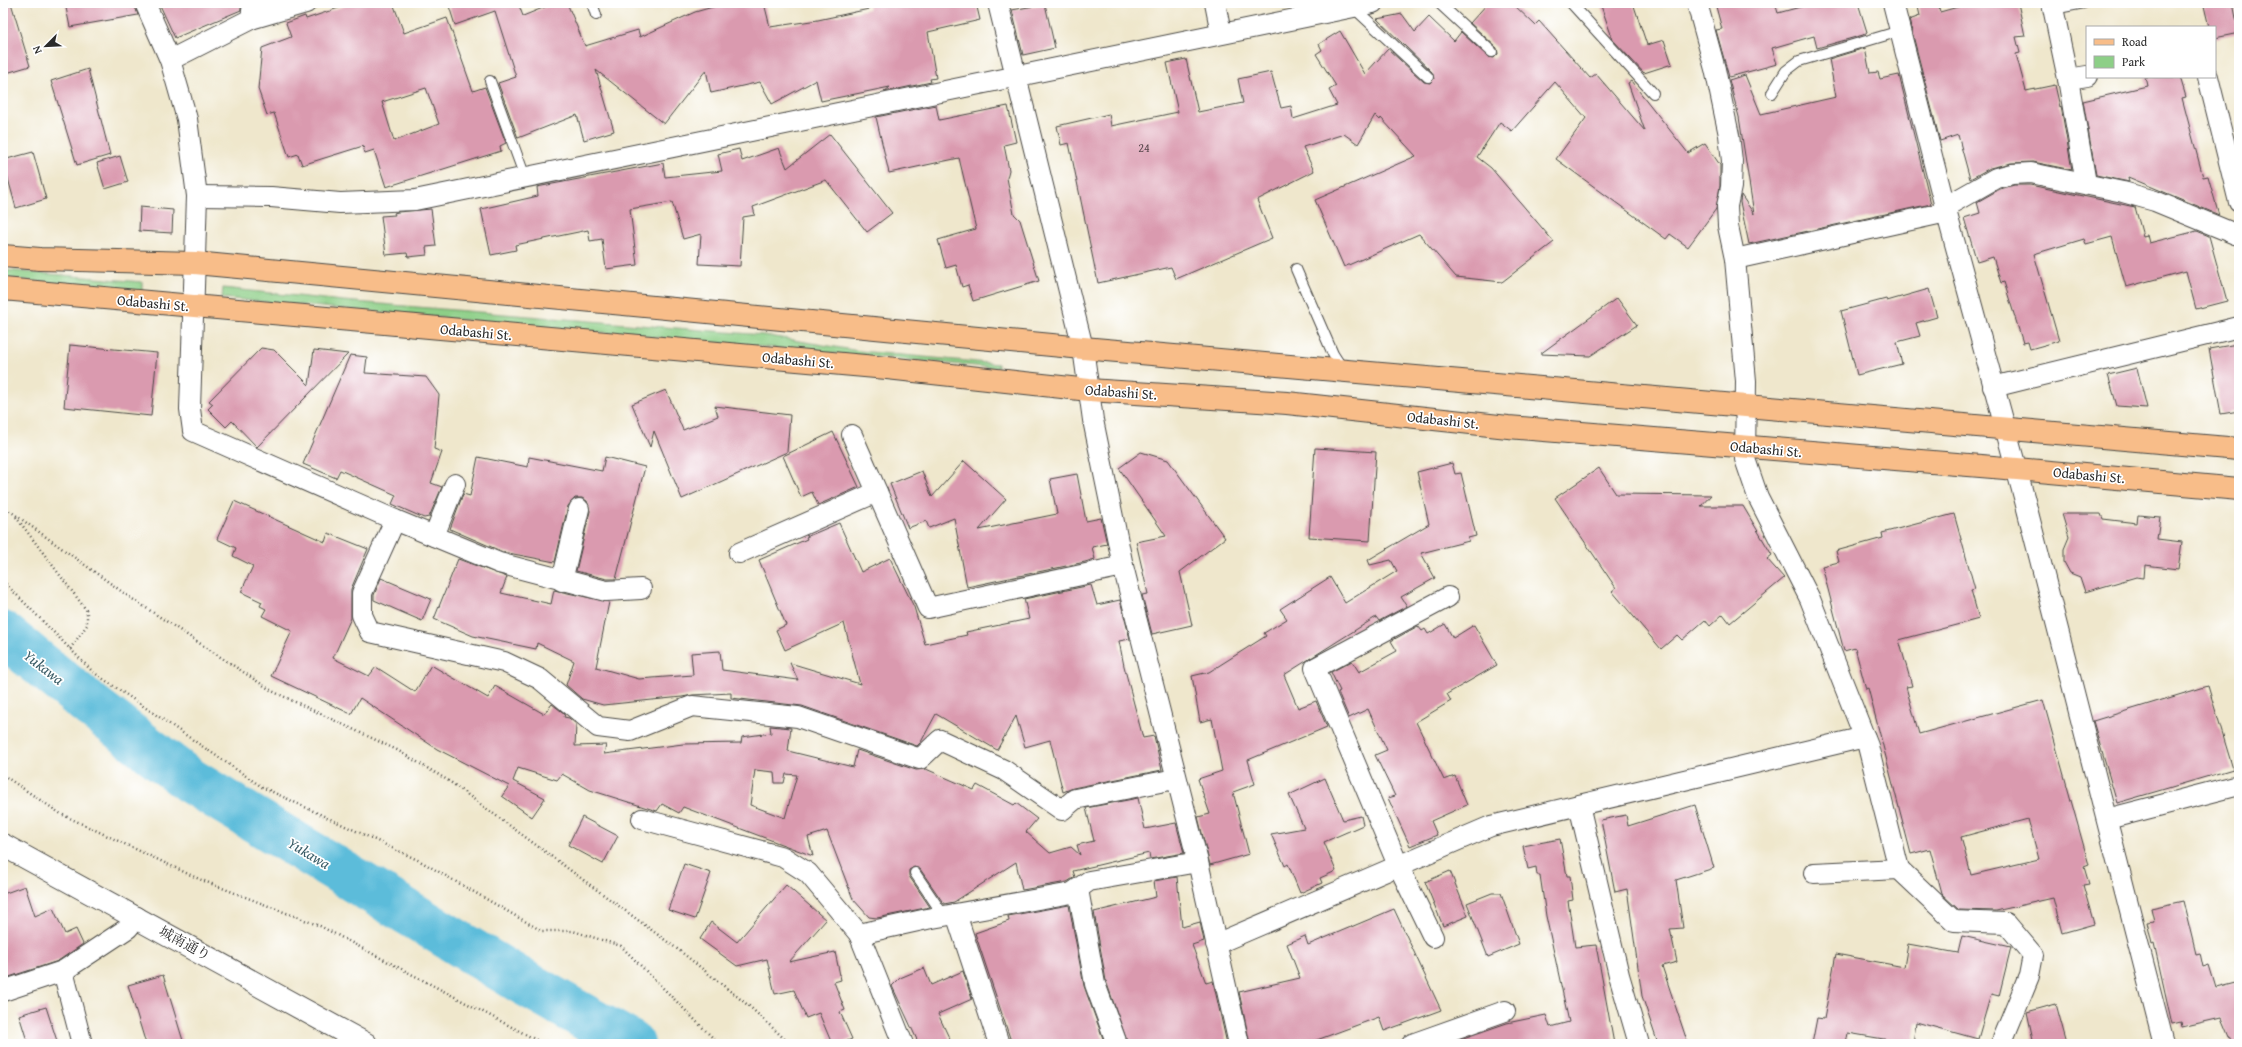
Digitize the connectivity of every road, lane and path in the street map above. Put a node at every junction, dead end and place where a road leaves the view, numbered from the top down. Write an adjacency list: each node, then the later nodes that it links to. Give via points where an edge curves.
1 (145, 3): 19 (street)
2 (306, 3): 14 (street)
3 (592, 3): 15 (lane)
4 (998, 3): 21 (street)
5 (1215, 3): 17 (street)
6 (1373, 3): 13 (street)
7 (1439, 3): 18 (lane)
8 (1571, 3): 25 (lane)
9 (1697, 3): 34 (street, via 1729,135 1732,161 1727,206)
10 (1893, 3): 16 (street)
11 (2084, 3): 12 (lane)
12 (2052, 6): 22 (street)
13 (1353, 7): 17 (street); 20 (lane)
14 (252, 11): 19 (street)
15 (596, 15)
16 (1900, 31): 26 (lane, via 1799,61 1786,71); 31 (street)
17 (1221, 33): 21 (street)
18 (1492, 52)
19 (170, 60): 29 (street, via 187,119)
20 (1428, 77)
21 (1015, 78): 27 (street); 40 (street)
22 (2077, 78): 28 (street)
23 (2208, 78): 30 (street)
24 (490, 81): 27 (lane)
25 (1653, 93)
26 (1772, 93)
27 (525, 177): 29 (street, via 415,200 340,203 271,197)
28 (2086, 183): 31 (street, via 2031,174 2012,174 1996,178); 32 (street, via 2155,201 2235,234)
29 (197, 196): 35 (street)
30 (2239, 202)
31 (1946, 210): 34 (street); 42 (street)
32 (2239, 230)
33 (3, 256): 35 (main road)
34 (1735, 259): 44 (street, via 1746,381)
35 (195, 263): 38 (street); 40 (main road)
36 (1296, 269): 41 (lane, via 1333,354)
37 (3, 289): 38 (main road, Odabashi St.)
38 (193, 307): 43 (main road, Odabashi St., via 887,368); 56 (street, via 190,409 193,431)
39 (2239, 327): 42 (street)
40 (1083, 348): 41 (main road); 43 (street)
41 (1344, 371): 44 (main road)
42 (1994, 387): 45 (street)
43 (1089, 390): 47 (main road, Odabashi St., via 1287,403 1508,427); 59 (street)
44 (1744, 407): 45 (main road); 47 (street)
45 (2006, 430): 48 (main road); 49 (street)
46 (852, 435): 52 (street)
47 (1745, 448): 49 (main road, Odabashi St.); 65 (street, via 1745,459 1758,497 1810,599)
48 (2239, 449)
49 (2017, 469): 51 (main road, Odabashi St.); 71 (street)
50 (454, 484): 57 (street)
51 (2239, 489)
52 (877, 492): 58 (street); 59 (street, via 928,608)
53 (3, 506): 55 (path)
54 (579, 509): 60 (street)
55 (14, 515): 64 (path, via 87,611 87,625); 91 (path, via 128,596 272,691 397,750 449,781 680,951 749,1006)
56 (395, 520): 57 (street); 67 (street, via 362,593 362,616 370,632 504,662 540,679 598,727 630,731 692,706 798,717 920,759 940,740 1004,770 1062,810 1075,799)
57 (434, 536): 60 (street, via 499,564)
58 (739, 554)
59 (1123, 566): 67 (street)
60 (562, 580): 62 (street, via 606,591)
61 (3, 581): 64 (path)
62 (641, 589)
63 (1448, 597): 74 (street, via 1315,668)
64 (70, 648): 90 (path, via 93,672 262,787 420,861 542,931 573,931 621,946)
65 (1865, 737): 69 (street); 75 (street)
66 (3, 775): 89 (path, via 61,814 200,879 320,926)
67 (1175, 780): 73 (street)
68 (2239, 785): 71 (street)
69 (1579, 805): 74 (street, via 1491,826); 97 (street, via 1619,975)
70 (642, 819): 81 (street, via 783,857 808,873)
71 (2107, 819): 99 (street)
72 (3, 844): 80 (street, 城南通り)
73 (1198, 862): 78 (street, via 1089,882); 83 (street)
74 (1398, 865): 82 (street); 83 (street)
75 (1899, 869): 77 (street); 98 (street, via 1954,921 2006,923 2032,955 2029,976)
76 (915, 873): 79 (lane)
77 (1814, 873)
78 (1078, 889): 79 (street, via 1072,893); 94 (street, via 1095,984)
79 (950, 915): 81 (street); 93 (street)
80 (137, 917): 84 (street, via 128,928); 88 (street, 城南通り)
81 (860, 934): 92 (street)
82 (1433, 937)
83 (1216, 944): 95 (street)
84 (63, 972): 85 (street); 87 (street)
85 (3, 991)
86 (1505, 1011): 96 (street)
87 (82, 1044)
88 (366, 1044)
89 (544, 1044)
90 (719, 1044)
91 (790, 1044)
92 (903, 1044)
93 (999, 1044)
94 (1117, 1044)
95 (1238, 1044)
96 (1412, 1044)
97 (1639, 1044)
98 (2001, 1044)
99 (2164, 1044)

